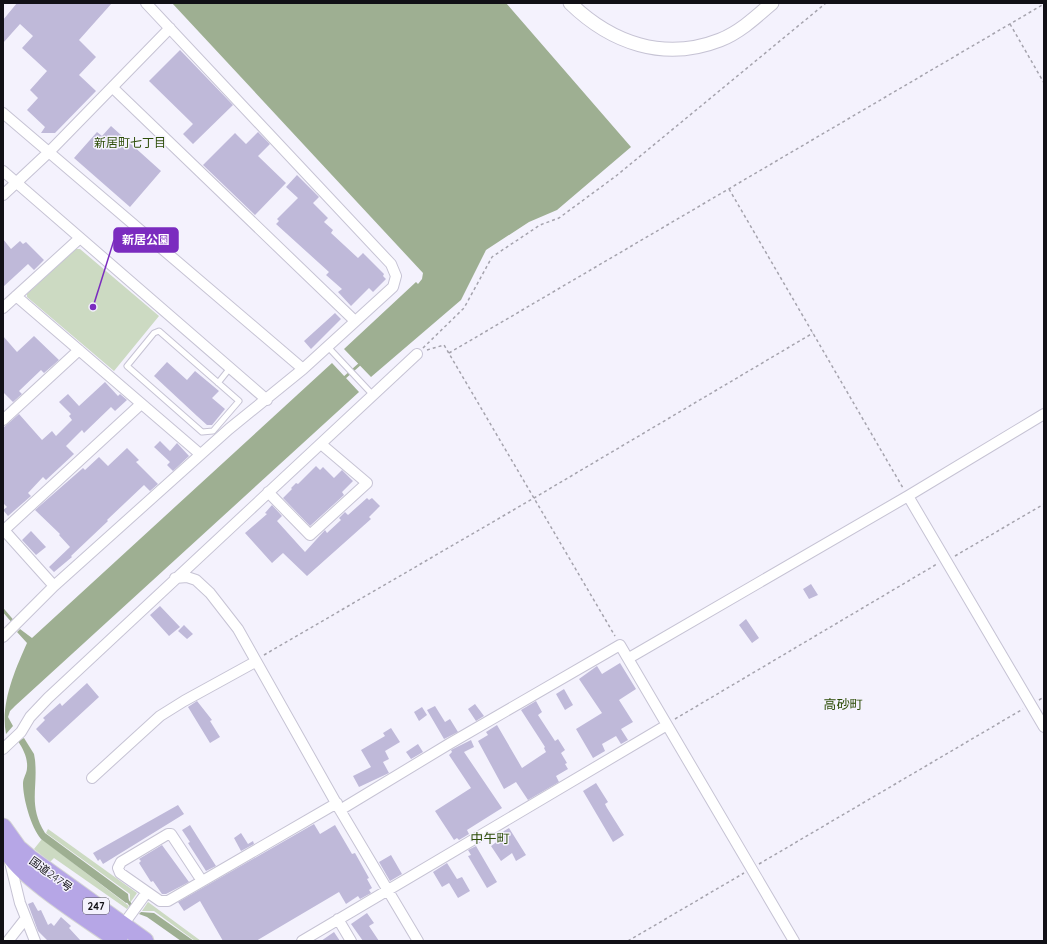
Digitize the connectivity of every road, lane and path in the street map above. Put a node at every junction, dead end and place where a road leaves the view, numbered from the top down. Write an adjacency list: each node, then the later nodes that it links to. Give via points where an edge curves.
1 (146, 3): 7 (street)
2 (570, 3): 3 (street, via 602,30 625,41 649,47 675,49 698,47 721,40 744,27)
3 (772, 3)
4 (826, 3): 24 (path, via 616,176 559,218 540,225 492,257 464,308)
5 (1044, 4): 6 (path)
6 (1009, 23): 8 (path); 14 (path)
7 (170, 28): 9 (street); 19 (street, via 391,264 396,276 393,287)
8 (1044, 82)
9 (113, 88): 11 (street); 19 (street)
10 (3, 113): 11 (street)
11 (49, 152): 13 (street); 26 (street)
12 (3, 171): 13 (street)
13 (16, 183): 15 (street); 16 (street)
14 (729, 189): 20 (path); 23 (path)
15 (3, 195)
16 (80, 238): 17 (street); 25 (street)
17 (16, 296): 18 (street); 22 (street)
18 (3, 308)
19 (355, 321): 21 (street)
20 (813, 333): 36 (path); 37 (path)
21 (328, 346): 26 (street); 28 (lane)
22 (79, 350): 30 (street); 32 (street)
23 (449, 353): 24 (path, via 444,345); 37 (path)
24 (417, 354): 28 (street)
25 (230, 368): 27 (lane); 29 (street)
26 (303, 370): 29 (street)
27 (218, 383): 27 (lane, via 239,401 213,431 202,432 127,366 154,333 159,331)
28 (372, 394): 33 (street)
29 (267, 400): 34 (street)
30 (141, 404): 34 (street); 39 (street)
31 (1044, 414): 36 (street)
32 (3, 420)
33 (321, 444): 35 (street); 35 (street, via 367,483 310,535)
34 (200, 454): 42 (street)
35 (268, 492): 41 (street)
36 (908, 496): 40 (street); 45 (street)
37 (534, 498): 44 (path); 46 (path)
38 (1044, 504): 40 (path)
39 (3, 530): 42 (street)
40 (946, 560): 47 (street); 48 (path)
41 (176, 578): 46 (street, via 187,577 196,580 210,593 238,629); 50 (street, via 48,698)
42 (54, 586): 43 (street)
43 (3, 637)
44 (620, 645): 45 (street); 52 (street)
45 (629, 658): 48 (street)
46 (255, 662): 51 (street, via 160,716); 52 (street)
47 (1031, 705): 49 (street); 56 (path)
48 (667, 725): 56 (street); 59 (street)
49 (1044, 727)
50 (7, 746)
51 (92, 778)
52 (338, 807): 58 (street); 59 (street)
53 (3, 827): 57 (highway, 国道247号 / 247)
54 (3, 833): 55 (highway)
55 (6, 858): 57 (highway); 61 (street)
56 (751, 869): 70 (path); 71 (street)
57 (42, 877): 63 (highway, 国道247号 / 247)
58 (202, 881): 60 (street, via 168,901 160,901); 60 (street, via 174,836 168,834 120,862 120,873)
59 (388, 890): 62 (street); 69 (street)
60 (147, 892): 63 (street)
61 (26, 918): 64 (street); 65 (street)
62 (338, 919): 67 (street); 68 (street)
63 (125, 926): 66 (highway, 国道247号 / 247)
64 (8, 941)
65 (34, 941)
66 (145, 941)
67 (302, 941)
68 (351, 941)
69 (418, 941)
70 (628, 941)
71 (794, 941)

